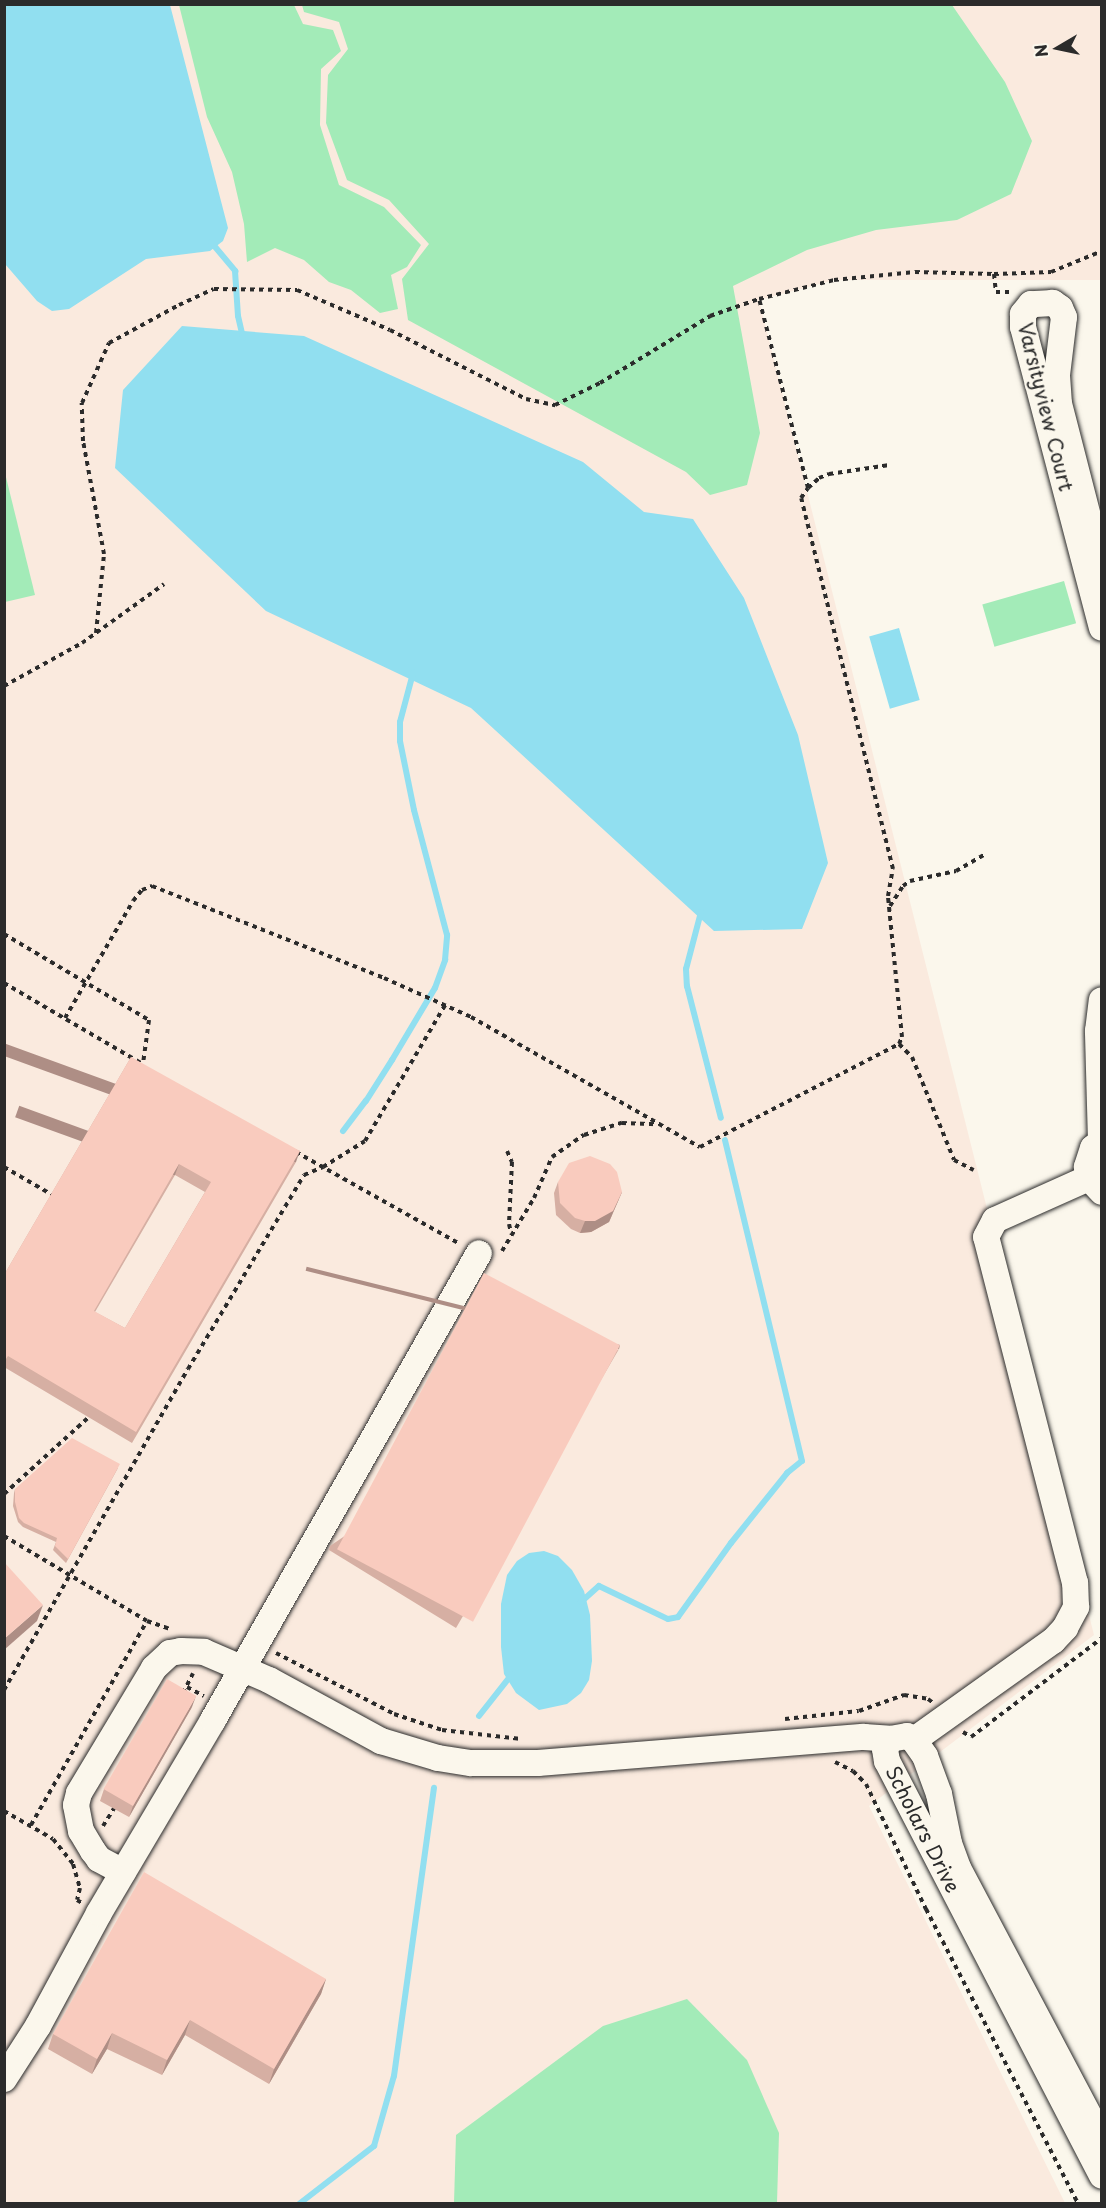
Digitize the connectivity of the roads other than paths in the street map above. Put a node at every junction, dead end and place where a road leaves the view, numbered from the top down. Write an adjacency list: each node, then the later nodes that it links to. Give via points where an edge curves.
1 (1101, 571): 2 (street, Varsityview Court, via 1052,405)
2 (1101, 621)
3 (1101, 1000): 4 (street)
4 (1101, 1141): 5 (street, via 1088,1157)
5 (1095, 1185): 8 (street, via 995,1220 986,1236 1075,1583 1076,1606 1053,1641)
6 (479, 1252): 7 (street)
7 (241, 1669): 8 (street, via 269,1680 381,1741 471,1763 538,1763 864,1737); 9 (street); 9 (street, via 204,1652 170,1653 154,1668 79,1793 75,1846)
8 (902, 1740): 11 (street, Scholars Drive, via 932,1772 958,1868); 12 (street, Scholars Drive, via 885,1749 887,1761)
9 (123, 1872): 10 (street, via 38,2026)
10 (4, 2079)
11 (1101, 2140)
12 (1101, 2176)

